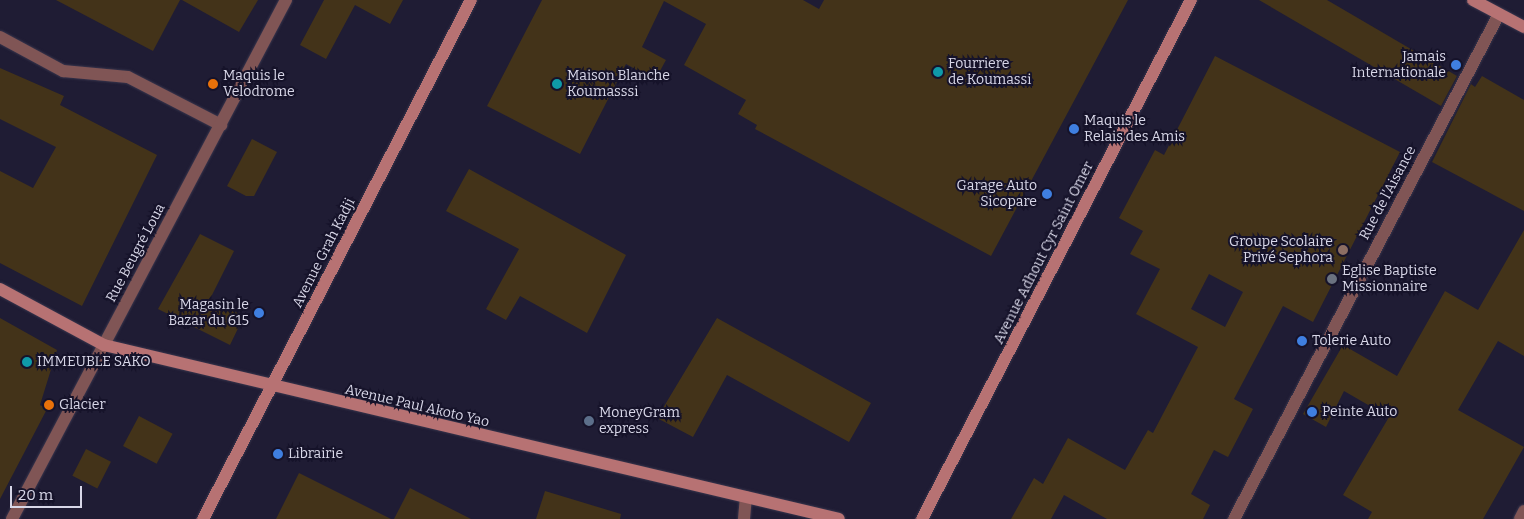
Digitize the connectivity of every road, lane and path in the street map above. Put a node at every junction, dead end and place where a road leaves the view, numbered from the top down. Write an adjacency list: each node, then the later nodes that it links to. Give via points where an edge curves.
1 (286, 0): 8 (street, Rue Beugré Loua)
2 (471, 0): 11 (street, Avenue Grah Kadji)
3 (1191, 0): 18 (street, Avenue Adhout Cyr Saint Omer)
4 (1473, 0): 5 (street)
5 (1499, 14): 6 (street); 19 (street, Rue de l'Aisance)
6 (1524, 27)
7 (0, 37): 8 (street, via 63,71 128,77)
8 (221, 125): 10 (street, Rue Beugré Loua)
9 (0, 289): 10 (street, Avenue Paul Akoto Yao)
10 (104, 345): 11 (street, Avenue Paul Akoto Yao); 14 (street, Rue Beugré Loua)
11 (272, 387): 12 (street, Avenue Paul Akoto Yao); 15 (street, Avenue Grah Kadji)
12 (746, 497): 16 (street); 17 (street, Avenue Paul Akoto Yao)
13 (1524, 511): 20 (street)
14 (12, 519)
15 (203, 519)
16 (744, 519)
17 (839, 519)
18 (922, 519)
19 (1234, 519)
20 (1520, 519)

